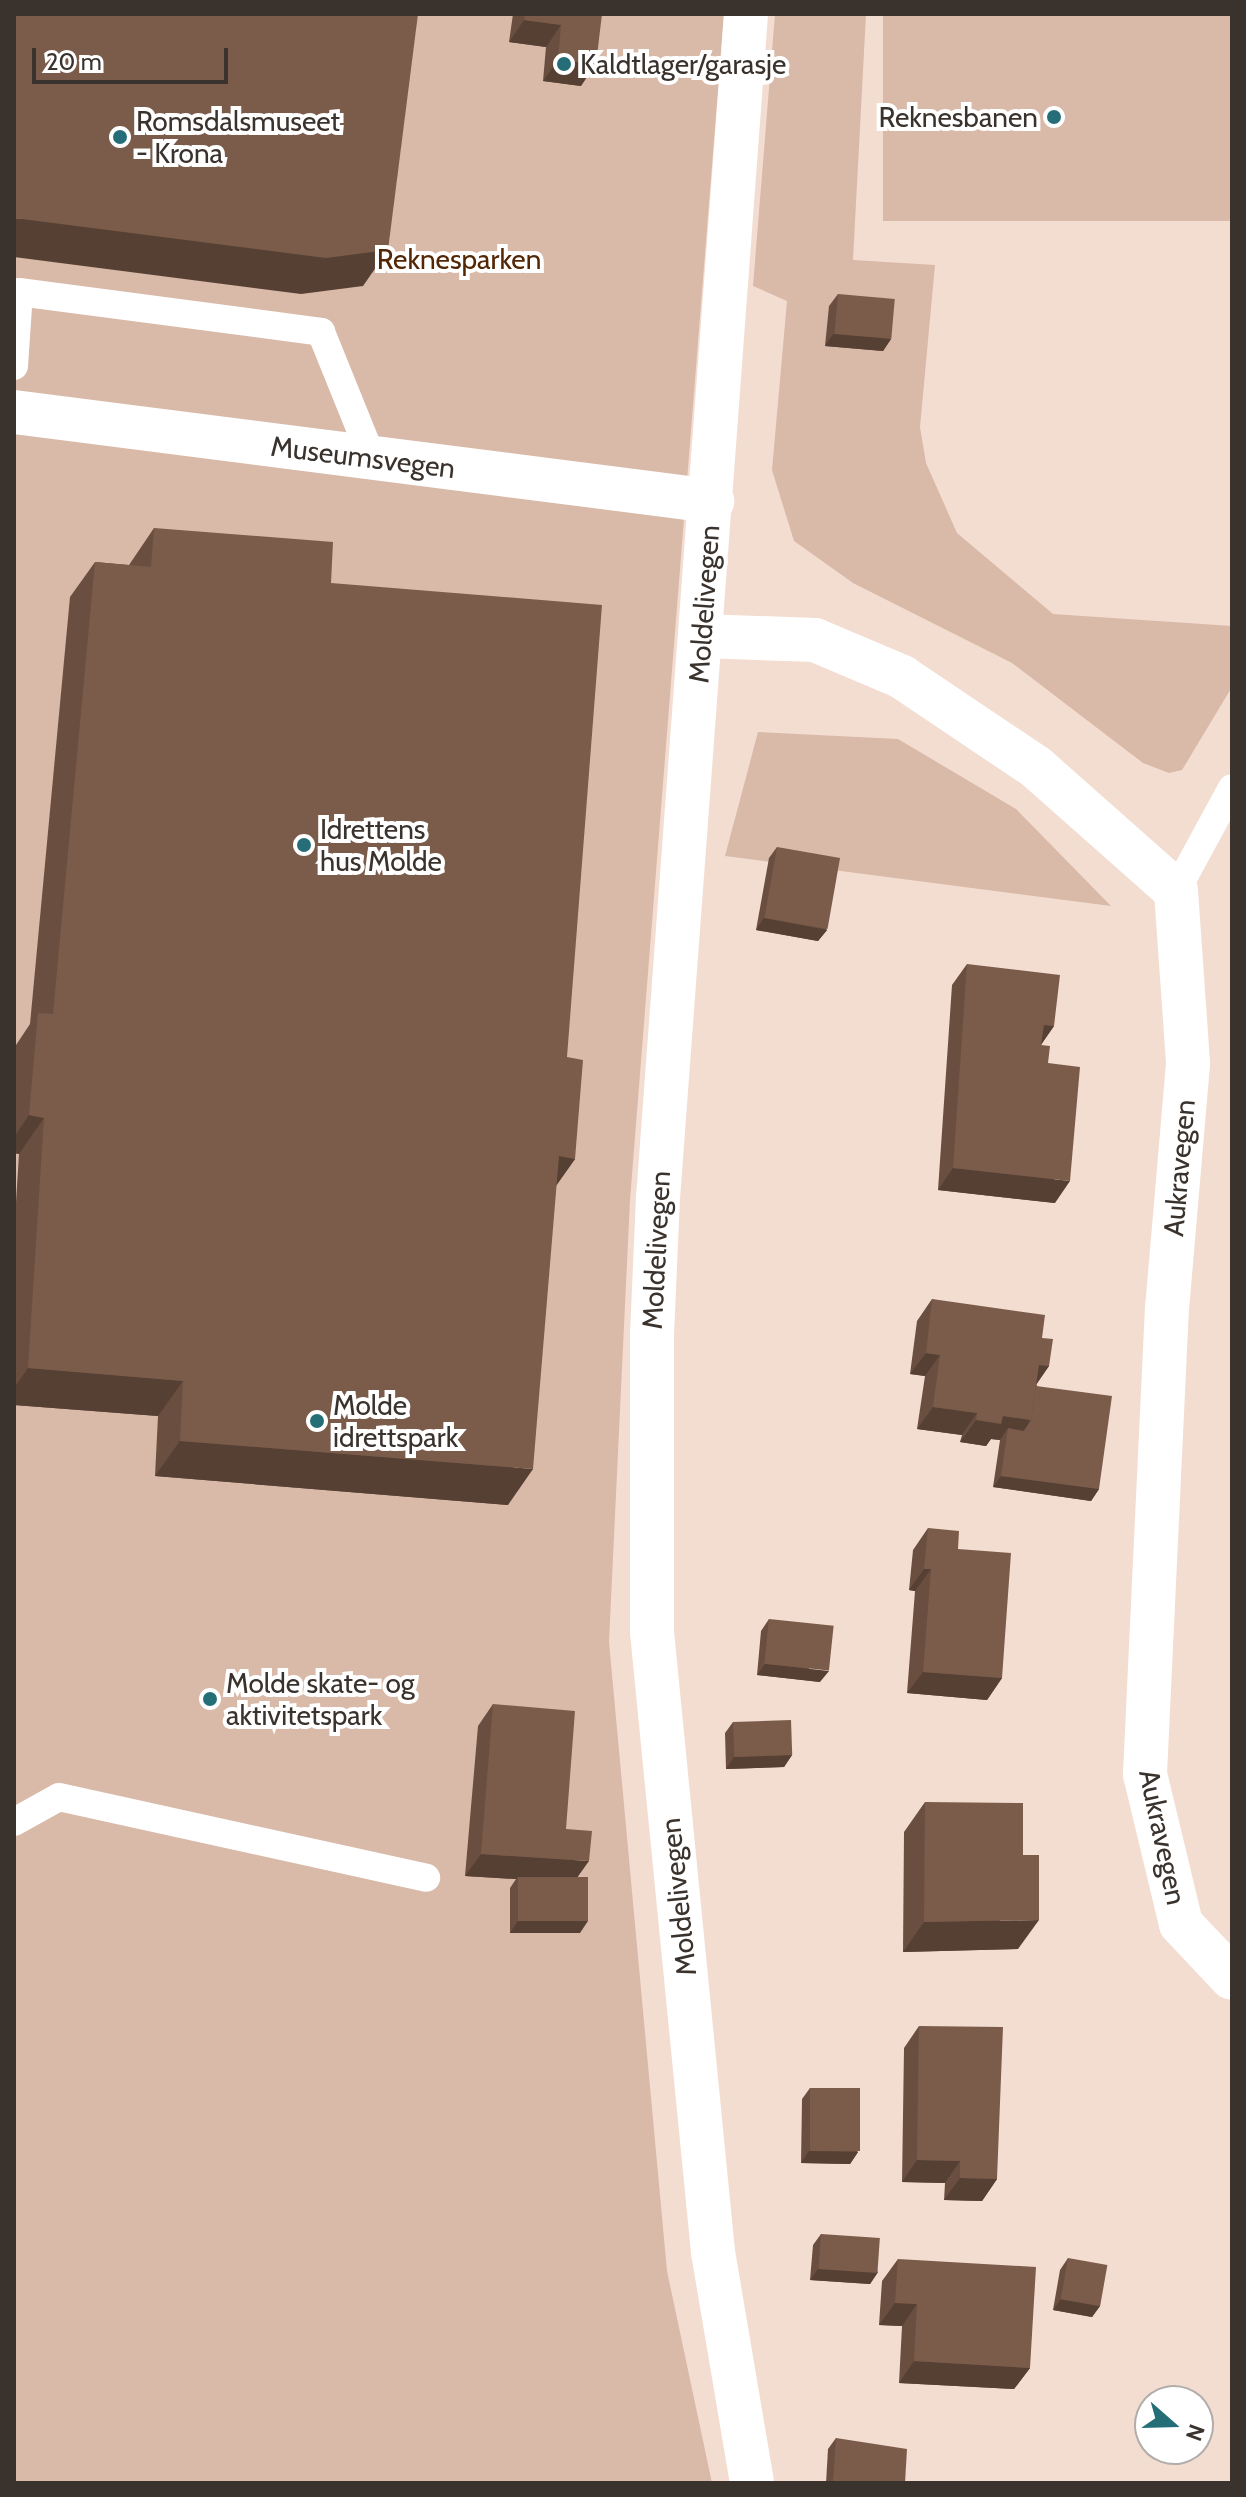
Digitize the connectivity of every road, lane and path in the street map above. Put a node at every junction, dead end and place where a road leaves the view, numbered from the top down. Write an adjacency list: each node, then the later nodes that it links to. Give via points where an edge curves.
1 (746, 14): 5 (main road, Moldelivegen)
2 (14, 366): 4 (lane, via 19,292 321,332)
3 (14, 412): 4 (main road, Museumsvegen)
4 (372, 458): 5 (main road, Museumsvegen)
5 (712, 501): 6 (main road, Moldelivegen)
6 (701, 636): 8 (main road, via 815,640 902,677 1036,767); 12 (main road, Moldelivegen, via 658,1197 652,1332 652,1632 713,2252)
7 (1232, 788): 8 (lane)
8 (1176, 891): 11 (main road, Aukravegen, via 1188,1064 1167,1307 1145,1774 1181,1924)
9 (14, 1822): 10 (lane, via 59,1797)
10 (426, 1878)
11 (1232, 1978)
12 (752, 2483)

